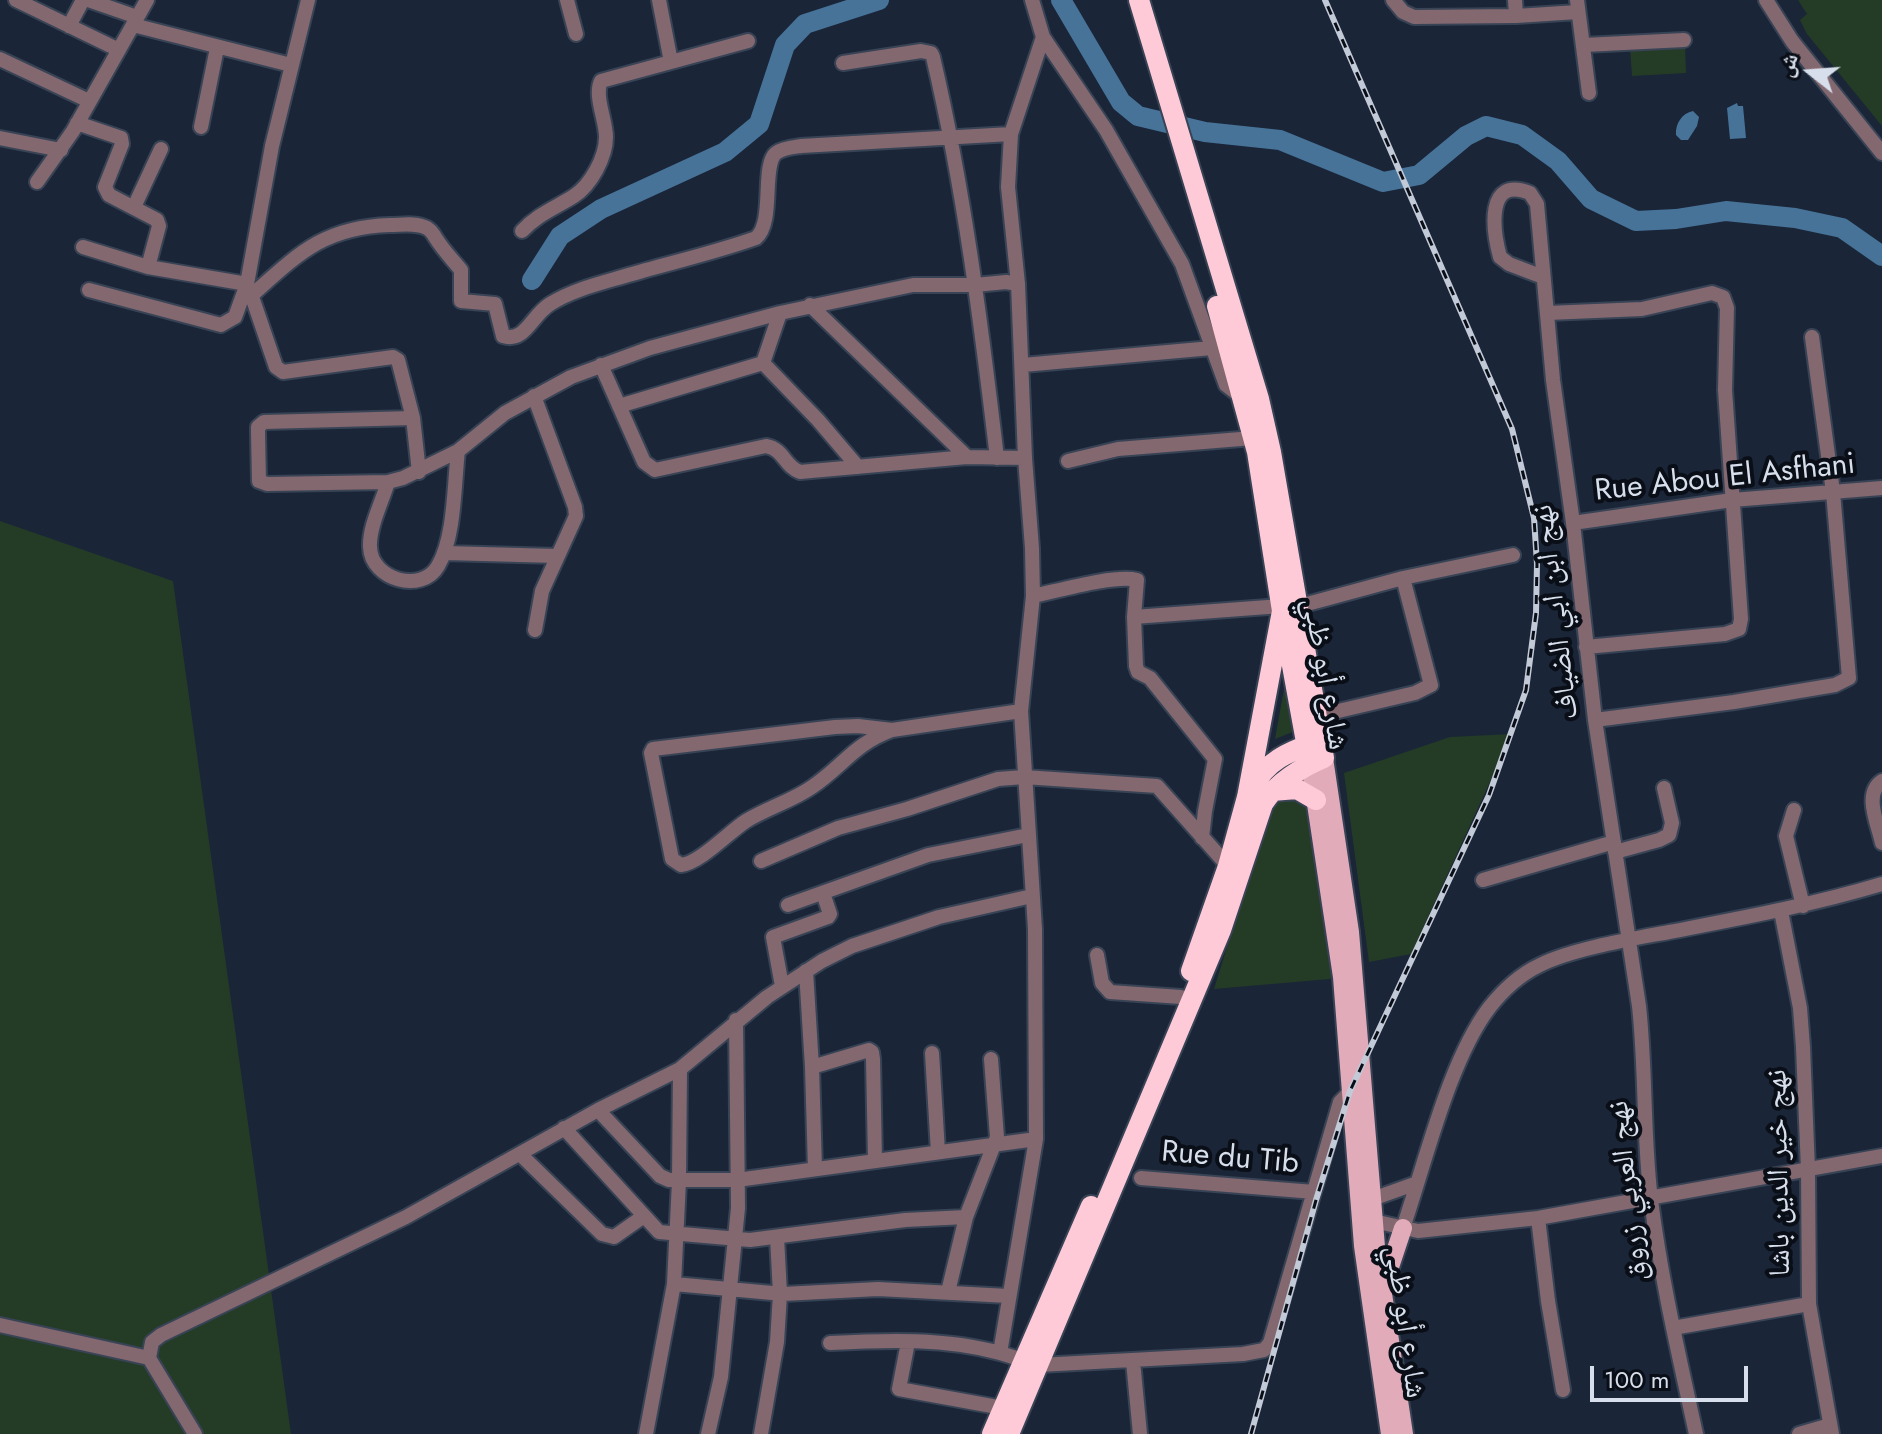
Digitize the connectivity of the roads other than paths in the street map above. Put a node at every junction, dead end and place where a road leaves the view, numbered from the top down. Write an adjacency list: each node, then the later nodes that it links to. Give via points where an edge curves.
1 (86, 0): 15 (street); 16 (street)
2 (147, 0): 15 (street)
3 (308, 0): 27 (street)
4 (567, 0): 17 (street)
5 (659, 0): 25 (street)
6 (1032, 0): 18 (street)
7 (1125, 0): 30 (highway)
8 (1139, 0): 30 (highway)
9 (1393, 0): 14 (street, via 1403,12 1426,18)
10 (1515, 0): 14 (street)
11 (1766, 0): 38 (street, via 1792,41)
12 (23, 1): 16 (street)
13 (1577, 6): 14 (street); 21 (street)
14 (1516, 16)
15 (135, 21): 22 (street); 23 (street)
16 (69, 26): 23 (street)
17 (576, 34)
18 (1043, 37): 33 (street); 53 (street, via 1106,130 1175,249)
19 (1684, 40): 21 (street)
20 (748, 41): 25 (street)
21 (1584, 45): 28 (street)
22 (217, 48): 27 (street); 32 (street)
23 (119, 50): 29 (street)
24 (0, 59): 29 (street)
25 (671, 62): 41 (street, via 601,81 606,134 602,159 583,189 542,212)
26 (843, 63): 34 (street, via 931,53)
27 (291, 65): 48 (street)
28 (1589, 93)
29 (89, 101): 31 (street)
30 (1169, 116): 58 (highway, شارع أبو ظبي, via 1173,151); 79 (highway, شارع أبو ظبي, via 1190,163 1259,399 1271,452)
31 (77, 123): 37 (street); 40 (street, via 121,138 105,187 109,195)
32 (201, 127)
33 (1011, 134): 34 (street); 45 (street, via 1009,209)
34 (952, 137): 46 (street); 48 (street, via 780,151 771,160 763,228 756,238 554,302 518,337 503,336 495,304 461,301 461,270 431,231 418,225 385,225 322,239)
35 (0, 138): 37 (street)
36 (161, 149): 40 (street)
37 (61, 150): 39 (street)
38 (1882, 153)
39 (37, 182)
40 (134, 207): 43 (street, via 159,223)
41 (522, 231)
42 (83, 247): 43 (street)
43 (148, 267): 48 (street)
44 (1543, 277): 44 (street, نهج ابن ابي الضياف, via 1535,198 1524,190 1507,190 1495,205 1500,257); 51 (street, نهج ابن ابي الضياف)
45 (1018, 284): 46 (street); 56 (street)
46 (975, 285): 49 (street, via 913,285); 64 (street)
47 (89, 290): 48 (street, via 221,325 235,317)
48 (249, 290): 60 (street, via 279,370 396,358)
49 (810, 305): 50 (street); 63 (street)
50 (780, 313): 54 (street); 55 (street)
51 (1548, 313): 72 (street, via 1642,309 1712,293 1723,297 1729,320 1725,390); 73 (street, نهج ابن ابي الضياف)
52 (1812, 337): 71 (street)
53 (1212, 348): 56 (street); 58 (street, via 1226,385)
54 (763, 363): 59 (street); 67 (street)
55 (601, 365): 57 (street); 59 (street)
56 (1023, 365): 65 (street)
57 (534, 396): 62 (street); 76 (street, via 575,507 573,525)
58 (1244, 398): 61 (highway, شارع أبو ظبي)
59 (619, 406): 67 (street, via 651,469 766,446 780,451 800,472)
60 (413, 418): 68 (street); 69 (street, via 264,422 258,427 258,477 263,483)
61 (1253, 438): 66 (street, via 1118,449); 79 (highway, شارع أبو ظبي)
62 (458, 451): 68 (street); 74 (street)
63 (967, 457): 64 (street); 67 (street)
64 (997, 458): 65 (street)
65 (1025, 458): 78 (street)
66 (1068, 461)
67 (858, 467)
68 (419, 472): 69 (street)
69 (388, 482): 74 (street, via 371,534 370,549 380,569 406,582 419,581 430,577)
70 (1882, 488): 71 (street, Rue Abou El Asfhani)
71 (1833, 492): 72 (street, Rue Abou El Asfhani); 85 (street, via 1850,672 1846,680 1734,702)
72 (1732, 500): 73 (street, Rue Abou El Asfhani); 82 (street, via 1739,629)
73 (1573, 523): 82 (street, نهج ابن ابي الضياف)
74 (445, 553): 76 (street)
75 (1513, 555): 77 (street)
76 (557, 556): 81 (street, via 542,591)
77 (1403, 578): 79 (street); 84 (street, via 1431,685)
78 (1033, 596): 80 (street, via 1133,578 1138,581); 83 (street)
79 (1286, 608): 80 (street); 84 (highway, شارع أبو ظبي); 87 (highway, شارع أبو ظبي); 92 (highway)
80 (1134, 617): 96 (street, via 1138,672 1150,678 1215,759)
81 (535, 630)
82 (1586, 647): 85 (street, نهج ابن ابي الضياف)
83 (1021, 711): 86 (street); 88 (street)
84 (1317, 716): 87 (highway, شارع أبو ظبي)
85 (1595, 720): 98 (street, نهج ابن ابي الضياف)
86 (892, 730): 86 (street, via 861,745 821,781 746,821 688,864 672,859 653,749 835,727)
87 (1315, 752): 91 (highway); 92 (highway, via 1273,761); 93 (main road, شارع أبو ظبي); 118 (main road, شارع أبو ظبي, via 1350,932)
88 (1024, 777): 95 (street); 96 (street, via 1157,786); 99 (street, via 998,779 866,818)
89 (1882, 781): 97 (street, via 1872,794)
90 (1664, 788): 98 (street, via 1672,823 1669,835)
91 (1272, 791): 93 (highway, via 1297,789); 157 (highway, via 1257,819 1221,930)
92 (1247, 797): 100 (highway)
93 (1316, 800): 118 (main road, شارع أبو ظبي)
94 (1794, 810): 106 (street, via 1786,836)
95 (1028, 835): 103 (street, via 928,855); 104 (street)
96 (1202, 838): 100 (street)
97 (1882, 843)
98 (1614, 847): 101 (street); 108 (street, نهج ابن ابي الضياف)
99 (761, 861)
100 (1228, 866): 112 (highway)
101 (1483, 880)
102 (1882, 884): 106 (street)
103 (823, 893): 105 (street); 111 (street, via 828,917 773,939)
104 (1032, 896): 110 (street, via 890,933); 121 (street)
105 (788, 905)
106 (1803, 906): 107 (street)
107 (1781, 911): 108 (street); 128 (street, نهج خير الدين باشا, via 1800,1008)
108 (1628, 940): 132 (street, via 1543,963 1506,988 1471,1038); 134 (street, نهج العربي زروق, via 1644,1046)
109 (1097, 955): 112 (street, via 1102,983 1110,992)
110 (806, 971): 111 (street); 116 (street)
111 (782, 986): 113 (street)
112 (1181, 997): 157 (highway)
113 (736, 1020): 117 (street); 130 (street)
114 (932, 1053): 123 (street)
115 (991, 1059): 122 (street)
116 (812, 1067): 126 (street, via 872,1052); 127 (street)
117 (680, 1069): 119 (street); 131 (street)
118 (1356, 1085): 133 (street, via 1340,1102); 135 (main road, شارع أبو ظبي)
119 (598, 1110): 120 (street); 131 (street, via 660,1176)
120 (564, 1128): 124 (street); 136 (street)
121 (1036, 1139): 122 (street); 148 (street)
122 (995, 1145): 123 (street); 137 (street)
123 (938, 1152): 126 (street)
124 (520, 1154): 136 (street, via 602,1234 614,1237); 155 (street, via 406,1217 161,1335 152,1342)
125 (1882, 1156): 128 (street)
126 (875, 1160): 127 (street)
127 (815, 1169): 130 (street)
128 (1808, 1170): 134 (street); 149 (street, نهج خير الدين باشا)
129 (1141, 1178): 133 (street, Rue du Tib)
130 (737, 1180): 131 (street); 142 (street)
131 (679, 1181): 140 (street)
132 (1417, 1183): 135 (street); 139 (street)
133 (1314, 1192): 156 (street, via 1268,1347 1243,1354)
134 (1651, 1198): 138 (street); 151 (street, نهج العربي زروق)
135 (1366, 1210): 139 (street); 145 (main road, شارع أبو ظبي); 168 (main road, شارع أبو ظبي)
136 (644, 1216): 140 (street, via 659,1232)
137 (966, 1217): 141 (street); 146 (street)
138 (1538, 1218): 139 (street, via 1418,1231); 158 (street)
139 (1403, 1228): 145 (main road)
140 (677, 1235): 142 (street); 143 (street)
141 (777, 1237): 142 (street); 147 (street)
142 (735, 1239): 144 (street)
143 (674, 1284): 144 (street); 162 (street)
144 (731, 1290): 147 (street); 163 (street)
145 (1382, 1291): 169 (main road, شارع أبو ظبي)
146 (948, 1292): 147 (street); 148 (street)
147 (780, 1294): 164 (street)
148 (1008, 1296): 154 (street)
149 (1809, 1304): 151 (street); 160 (street, نهج خير الدين باشا)
150 (0, 1325): 155 (street)
151 (1673, 1328): 170 (street, نهج العربي زروق)
152 (908, 1342): 153 (street); 154 (street); 159 (street, via 899,1389)
153 (830, 1343)
154 (1000, 1353): 157 (street)
155 (149, 1358): 161 (street)
156 (1133, 1361): 157 (street); 167 (street)
157 (1031, 1363): 159 (highway); 166 (highway)
158 (1563, 1390)
159 (1003, 1408): 165 (highway)
160 (1831, 1430): 171 (street)
161 (195, 1434)
162 (646, 1434)
163 (708, 1434)
164 (761, 1434)
165 (992, 1434)
166 (1009, 1434)
167 (1140, 1434)
168 (1390, 1434)
169 (1404, 1434)
170 (1696, 1434)
171 (1799, 1434)

